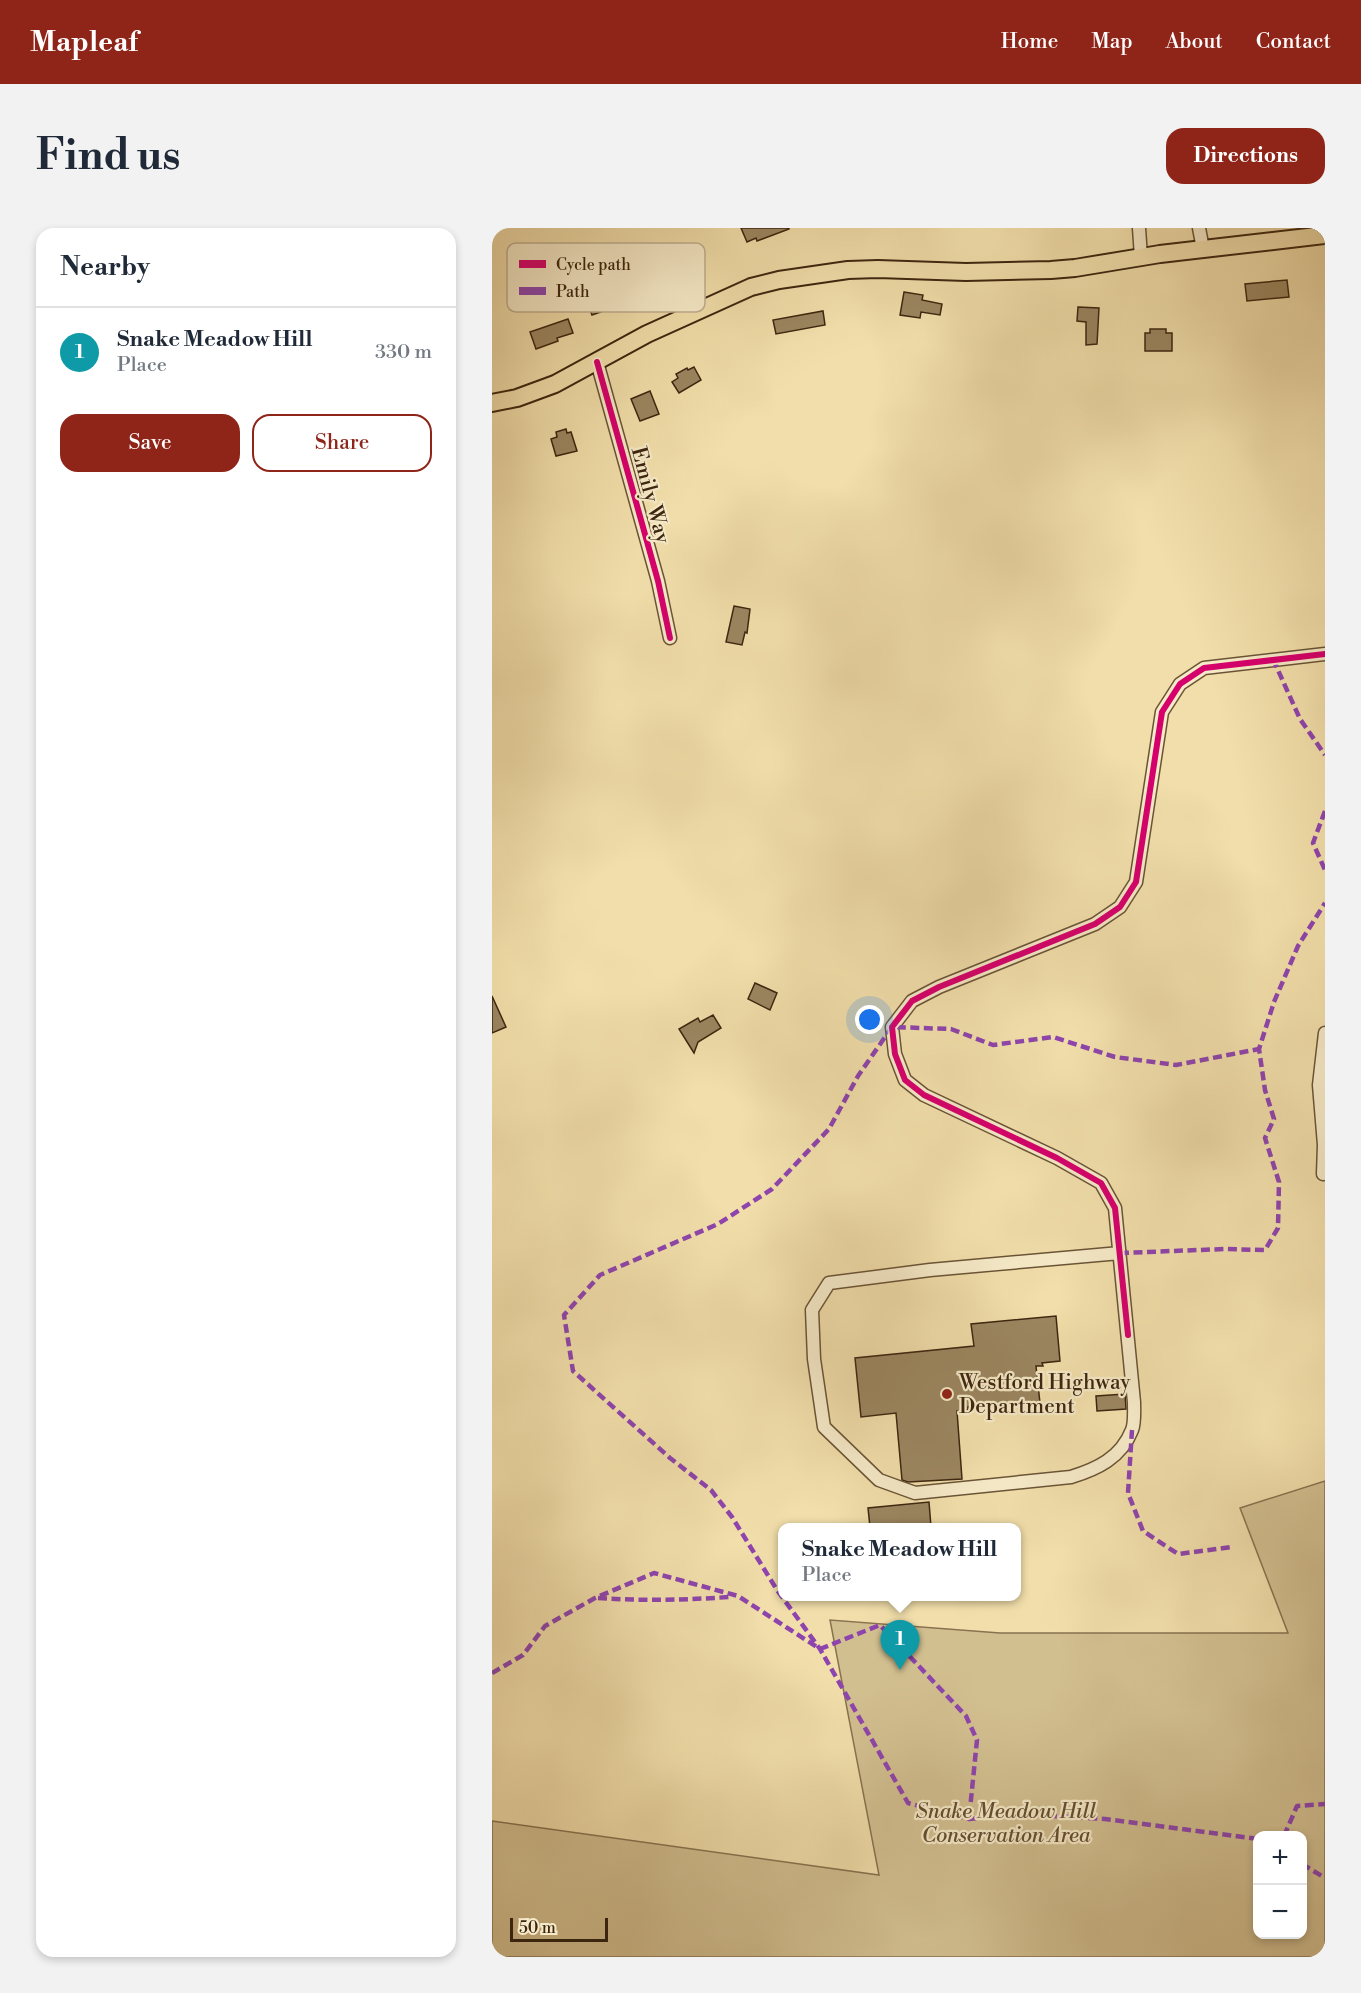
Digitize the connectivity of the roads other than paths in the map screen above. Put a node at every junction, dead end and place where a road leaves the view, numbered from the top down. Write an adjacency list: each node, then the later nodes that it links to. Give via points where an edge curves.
1 (1138, 228): 5 (street)
2 (1199, 228): 4 (street)
3 (1325, 234): 4 (main road)
4 (1203, 249): 5 (main road)
5 (1141, 257): 6 (main road, via 1051,270 858,270 803,275 751,287)
6 (705, 308)
7 (696, 312): 8 (main road)
8 (597, 362): 9 (main road, via 555,384); 10 (street, Emily Way, via 658,580)
9 (492, 403)
10 (670, 638)
11 (1325, 654): 14 (street, via 1204,668 1180,684 1162,712 1136,882 1120,908 1095,924 912,1001 891,1027 895,1054 905,1080 924,1095 1101,1183 1115,1208)
12 (1325, 1033): 13 (street, via 1319,1085)
13 (1323, 1174)
14 (1120, 1253): 14 (street, via 1134,1402 1132,1430 1117,1454 1095,1470 915,1493 879,1480 824,1427 814,1359 812,1310 829,1283)

